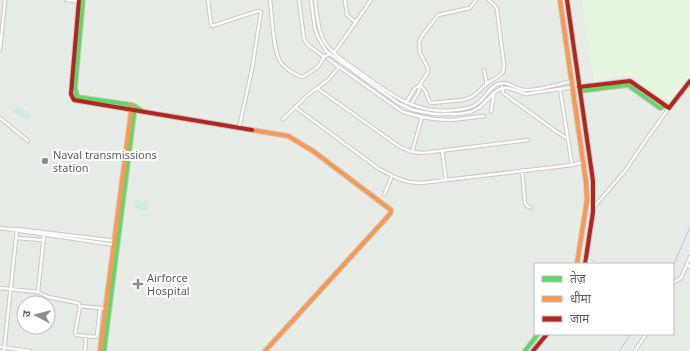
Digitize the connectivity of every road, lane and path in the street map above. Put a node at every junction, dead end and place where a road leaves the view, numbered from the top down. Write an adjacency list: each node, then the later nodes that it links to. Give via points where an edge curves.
1 (5, 0): 16 (street)
2 (66, 0): 14 (street)
3 (208, 0): 48 (street, via 212,26 261,12)
4 (270, 0): 19 (street, via 276,50 282,64 303,77 318,66)
5 (299, 0): 19 (street, via 304,39)
6 (311, 0): 18 (street, via 315,29)
7 (316, 0): 17 (street, via 320,32)
8 (345, 0): 15 (street, via 347,15)
9 (371, 0): 15 (street)
10 (476, 0): 27 (street, via 470,8 438,15 422,36 419,42 420,54 428,70)
11 (489, 0): 26 (street, via 497,10 504,68 501,75)
12 (560, 0): 24 (street)
13 (567, 0): 33 (street)
14 (81, 1): 39 (street, via 71,97 74,100)
15 (355, 22): 17 (street)
16 (0, 50)
17 (334, 53): 21 (street)
18 (330, 54): 19 (street); 21 (street)
19 (324, 57)
20 (328, 59): 22 (street)
21 (343, 62): 22 (street); 36 (street); 40 (street)
22 (339, 67): 31 (street); 45 (street, via 394,107)
23 (484, 70): 26 (street)
24 (572, 81): 28 (street); 30 (street)
25 (690, 81): 38 (street)
26 (487, 84): 27 (street, via 468,99 434,103 429,101)
27 (420, 85): 36 (street, via 420,89); 36 (street, via 416,87)
28 (554, 85): 29 (street, via 524,90 509,84); 34 (street)
29 (502, 86): 34 (street, via 526,94); 35 (street); 41 (street, via 494,86 475,106 449,111); 49 (street, via 503,94)
30 (573, 87): 32 (street); 54 (street)
31 (317, 88): 37 (street); 53 (street, via 400,147)
32 (560, 89): 34 (street); 49 (street)
33 (580, 89): 38 (street, via 632,82 649,97); 59 (street)
34 (554, 90)
35 (495, 92): 42 (street); 43 (street, via 484,105 471,112 452,115)
36 (409, 104): 40 (street); 41 (street)
37 (295, 107): 47 (street); 57 (street)
38 (667, 107): 63 (street, via 625,171)
39 (133, 108): 48 (street, via 163,116); 69 (street)
40 (406, 108): 43 (street)
41 (424, 109): 43 (street)
42 (491, 112)
43 (423, 113): 45 (street)
44 (484, 116): 45 (street, via 451,120)
45 (422, 117): 53 (street)
46 (0, 118): 51 (street)
47 (283, 119)
48 (239, 128): 92 (street, via 292,137 391,211)
49 (568, 139): 55 (street)
50 (528, 140): 52 (street)
51 (28, 141)
52 (442, 151): 53 (street); 58 (street)
53 (412, 152)
54 (584, 162): 55 (street); 60 (street)
55 (572, 165): 56 (street)
56 (522, 170): 58 (street); 62 (street, via 525,203)
57 (392, 176): 58 (street, via 409,182); 61 (street)
58 (446, 180)
59 (593, 181): 60 (street); 63 (street)
60 (586, 182): 72 (street, via 587,200)
61 (384, 196)
62 (531, 208)
63 (593, 208): 71 (street)
64 (0, 228): 65 (street)
65 (17, 230): 66 (street); 67 (street); 69 (street)
66 (44, 235): 68 (street); 69 (street)
67 (17, 238): 68 (street); 77 (street)
68 (43, 240): 78 (street)
69 (116, 243): 81 (street)
70 (690, 257): 73 (street)
71 (585, 262)
72 (577, 263)
73 (687, 264): 74 (street); 75 (street, via 681,278)
74 (690, 267)
75 (674, 283)
76 (0, 288): 77 (street)
77 (10, 290): 78 (street); 87 (street)
78 (38, 292): 79 (street, via 48,297 74,301)
79 (80, 306): 80 (street); 85 (street, via 75,335)
80 (100, 308): 81 (street); 85 (street, via 96,338)
81 (107, 309): 90 (street); 91 (street)
82 (537, 335): 93 (street)
83 (546, 335): 94 (street)
84 (645, 335): 95 (street)
85 (86, 336): 89 (street)
86 (0, 347): 87 (street)
87 (4, 349): 88 (street)
88 (30, 351)
89 (85, 351)
90 (100, 351)
91 (104, 351)
92 (265, 351)
93 (525, 351)
94 (533, 351)
95 (635, 351)

